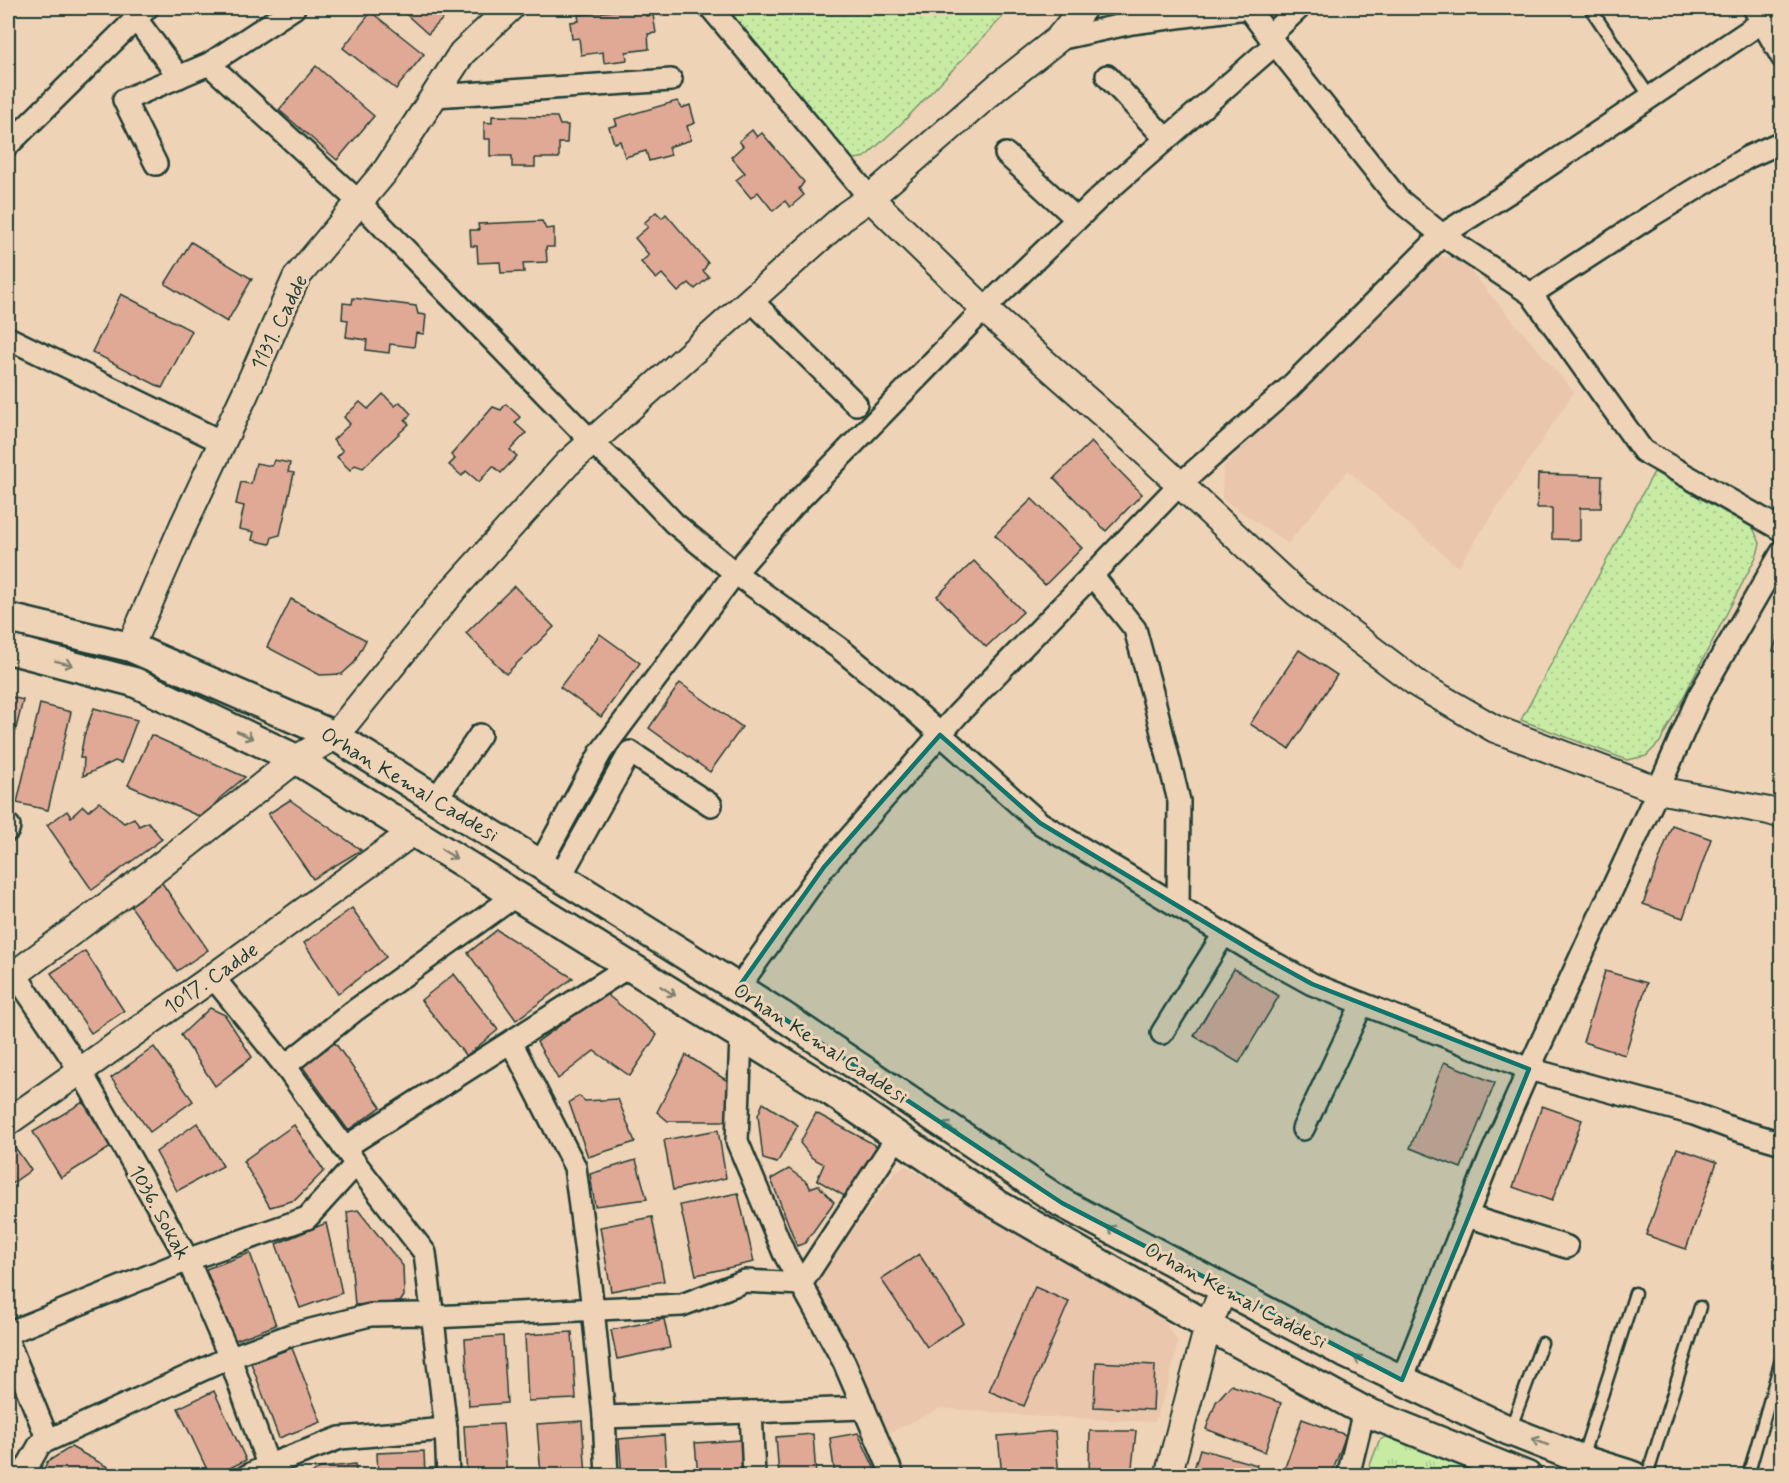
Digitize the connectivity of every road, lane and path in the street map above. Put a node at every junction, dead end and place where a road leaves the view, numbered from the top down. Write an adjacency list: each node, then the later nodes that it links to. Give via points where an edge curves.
1 (294, 8): 14 (street)
2 (510, 8): 18 (street, 1131. Cadde, via 462,53)
3 (711, 8): 25 (street)
4 (1083, 8): 11 (street)
5 (1247, 8): 11 (street, via 1132,23); 12 (street)
6 (1299, 8): 12 (street)
7 (1590, 8): 19 (lane)
8 (1782, 10): 10 (street)
9 (138, 11): 16 (street); 22 (street)
10 (1758, 15): 13 (street); 19 (street)
11 (1058, 39): 25 (street)
12 (1272, 40): 20 (street); 28 (street, via 1398,199)
13 (1782, 57)
14 (209, 64): 16 (street); 26 (street)
15 (1107, 76): 20 (street)
16 (179, 77): 24 (street, via 124,100)
17 (671, 80): 18 (street)
18 (435, 96): 26 (street, 1131. Cadde, via 387,169)
19 (1650, 97): 28 (street)
20 (1166, 139): 27 (street)
21 (1782, 142): 29 (street, via 1748,157)
22 (8, 145)
23 (1006, 154): 27 (street)
24 (156, 164)
25 (870, 198): 30 (street); 31 (street)
26 (359, 202): 34 (street, 1131. Cadde, via 296,278); 35 (street)
27 (1077, 219): 31 (street)
28 (1442, 235): 29 (street); 36 (street, via 1289,388)
29 (1531, 294): 37 (street, via 1643,451)
30 (751, 300): 33 (street); 35 (street)
31 (984, 309): 36 (street); 39 (street, via 793,506)
32 (8, 338): 34 (street)
33 (856, 404)
34 (222, 442): 42 (street, 1131. Cadde)
35 (592, 442): 39 (street, via 674,523); 46 (street, via 567,464 452,591)
36 (1179, 485): 40 (street); 48 (street, via 1297,593 1419,685 1495,729)
37 (1782, 531)
38 (1782, 552): 48 (street, via 1699,696)
39 (735, 573): 45 (street, via 839,648); 53 (street, via 601,752)
40 (1092, 575): 45 (street); 55 (street, via 1135,629 1153,696 1179,801)
41 (8, 618): 42 (main road, Orhan Kemal Caddesi)
42 (130, 647): 46 (main road, Orhan Kemal Caddesi)
43 (8, 649): 47 (main road, Orhan Kemal Caddesi, one-way to 47, via 134,682)
44 (480, 735): 49 (street)
45 (940, 735): 55 (street, via 1040,823); 60 (street, via 825,867)
46 (335, 736): 47 (street); 49 (main road, Orhan Kemal Caddesi)
47 (296, 759): 52 (main road, Orhan Kemal Caddesi); 58 (street, via 150,874)
48 (1659, 790): 51 (street); 66 (street)
49 (436, 799): 53 (main road, Orhan Kemal Caddesi)
50 (711, 805): 53 (street, via 630,752)
51 (1782, 815)
52 (413, 832): 54 (main road, Orhan Kemal Caddesi, one-way to 54); 59 (street, 1017. Cadde)
53 (550, 871): 60 (main road, Orhan Kemal Caddesi)
54 (514, 896): 57 (main road, Orhan Kemal Caddesi); 65 (street, via 354,1011)
55 (1178, 906): 56 (street)
56 (1224, 934): 61 (street, via 1312,984); 62 (street)
57 (628, 967): 63 (main road, Orhan Kemal Caddesi, one-way to 63); 64 (street)
58 (11, 973): 67 (street, 1036. Sokak)
59 (213, 977): 65 (street); 67 (street, 1017. Cadde)
60 (738, 988): 77 (main road, Orhan Kemal Caddesi, one-way to 60, via 1062,1203)
61 (1362, 1004): 66 (street); 69 (street)
62 (1162, 1033)
63 (741, 1036): 70 (main road, Orhan Kemal Caddesi); 76 (street, via 737,1141)
64 (511, 1042): 72 (street); 80 (street, via 575,1167)
65 (285, 1066): 72 (street)
66 (1529, 1069): 71 (street, via 1694,1113); 73 (street)
67 (80, 1070): 68 (street, 1017. Cadde); 75 (street, 1036. Sokak)
68 (8, 1122)
69 (1303, 1129)
70 (898, 1136): 76 (street); 82 (main road, Orhan Kemal Caddesi, via 995,1203)
71 (1782, 1143)
72 (350, 1156): 75 (street, via 307,1218); 81 (street, via 425,1253)
73 (1467, 1216): 74 (street); 88 (street)
74 (1567, 1247)
75 (188, 1260): 83 (street); 87 (street, 1036. Sokak)
76 (801, 1284): 80 (street, via 745,1281 682,1305); 89 (street, via 844,1362)
77 (1224, 1289): 82 (street); 88 (main road, Orhan Kemal Caddesi, one-way to 77)
78 (1635, 1293): 96 (lane)
79 (1700, 1307): 108 (lane)
80 (592, 1309): 81 (street); 92 (street)
81 (433, 1317): 87 (street, via 370,1315 291,1335); 93 (street)
82 (1208, 1326): 90 (main road, Orhan Kemal Caddesi); 105 (street)
83 (8, 1333)
84 (8, 1342): 95 (street)
85 (1542, 1343): 94 (lane)
86 (1782, 1356): 109 (lane)
87 (230, 1358): 95 (street); 97 (street, 1036. Sokak)
88 (1402, 1380): 94 (main road, Orhan Kemal Caddesi)
89 (864, 1408): 91 (street); 104 (street)
90 (1364, 1411): 98 (main road, Orhan Kemal Caddesi); 106 (street)
91 (751, 1412): 92 (street); 103 (street)
92 (603, 1418): 102 (street)
93 (446, 1429): 97 (street, via 340,1438); 101 (street)
94 (1510, 1431): 96 (main road, Orhan Kemal Caddesi, one-way to 94)
95 (48, 1440): 99 (street, via 40,1444)
96 (1582, 1458): 107 (main road, Orhan Kemal Caddesi)
97 (271, 1470): 100 (street)
98 (1511, 1472)
99 (22, 1476)
100 (247, 1476)
101 (448, 1476)
102 (607, 1476)
103 (754, 1476)
104 (893, 1476)
105 (1168, 1476)
106 (1348, 1476)
107 (1634, 1476)
108 (1647, 1476)
109 (1748, 1476)

